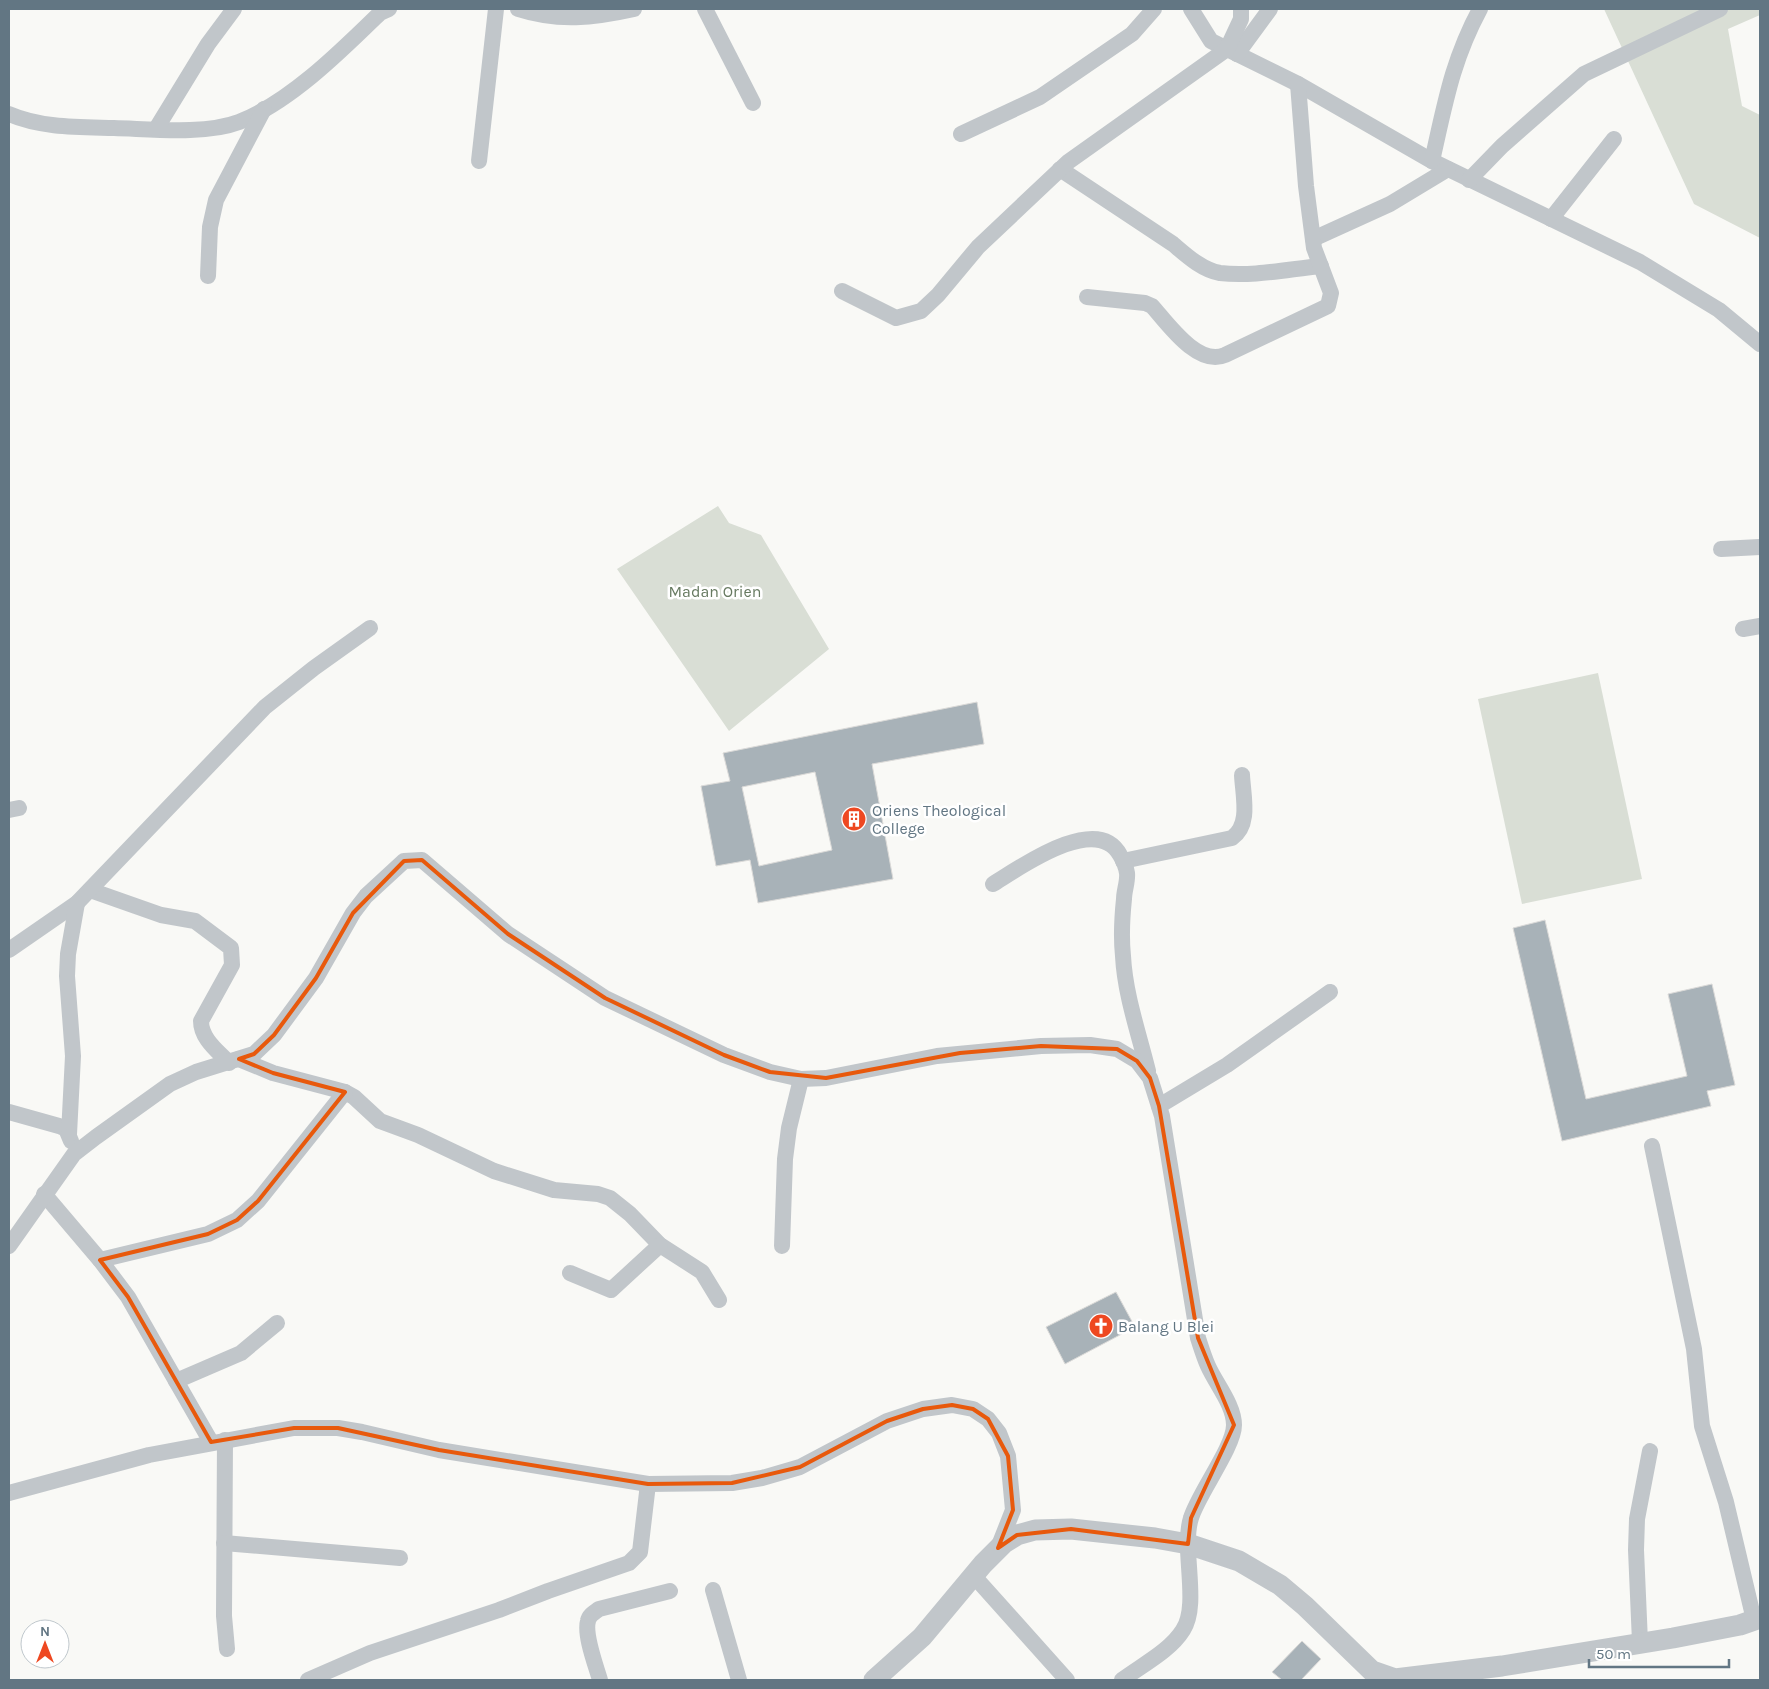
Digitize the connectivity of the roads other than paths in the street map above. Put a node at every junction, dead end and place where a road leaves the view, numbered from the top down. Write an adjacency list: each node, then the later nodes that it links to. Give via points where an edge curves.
1 (234, 9): 18 (street, via 208,44)
2 (389, 9): 16 (street, via 380,13 322,69)
3 (496, 9): 21 (street)
4 (518, 9): 5 (street, via 538,15 576,19)
5 (634, 9)
6 (705, 9): 15 (street)
7 (1154, 9): 19 (street, via 1132,34 1040,97)
8 (1191, 9): 13 (street, via 1211,42)
9 (1241, 9): 13 (street)
10 (1270, 9): 13 (street)
11 (1480, 9): 22 (street, via 1454,64)
12 (1720, 9): 25 (street, via 1584,74)
13 (1232, 51): 14 (street); 23 (street)
14 (1298, 84): 22 (street); 27 (street)
15 (753, 103)
16 (264, 109): 18 (street, via 238,122 203,129); 29 (street, via 216,200 210,227)
17 (9, 114): 18 (street, via 36,122 77,127)
18 (156, 129)
19 (961, 134)
20 (1614, 139): 26 (street)
21 (479, 161)
22 (1432, 161): 24 (street)
23 (1060, 169): 28 (street, via 1187,256 1218,273); 30 (street, via 978,247 921,311 896,318)
24 (1448, 169): 25 (street); 27 (street, via 1390,204)
25 (1469, 180): 26 (street)
26 (1551, 219): 32 (street, via 1640,262 1719,310)
27 (1313, 239): 28 (street)
28 (1321, 266): 31 (street, via 1331,293 1328,306 1219,358 1192,349 1152,306)
29 (208, 276)
30 (842, 291)
31 (1087, 297)
32 (1760, 344)
33 (1760, 547): 34 (street)
34 (1721, 548)
35 (1760, 626): 37 (street)
36 (370, 628): 41 (street, via 265,707)
37 (1743, 629)
38 (1242, 775): 39 (street, via 1244,817 1238,834 1232,838)
39 (1123, 861): 40 (street, via 1111,843 1081,840 1044,853); 46 (street, via 1127,873 1122,925 1123,957)
40 (993, 884)
41 (90, 890): 42 (street); 45 (street, via 162,915 195,921 231,948 232,965 201,1021 201,1030)
42 (77, 903): 43 (street); 51 (street, via 68,954 73,1056)
43 (9, 950)
44 (1330, 992): 49 (street, via 1227,1065)
45 (234, 1061): 47 (street, via 254,1054 274,1035 316,978 366,896 404,861 416,859 430,866 508,934 605,998 724,1055 770,1072); 48 (street); 53 (street, via 170,1084)
46 (1150, 1078): 47 (street, via 1137,1060 1117,1048 1090,1045 944,1055 826,1078); 49 (street)
47 (801, 1079): 57 (street, via 785,1158)
48 (345, 1092): 55 (street, via 380,1120 494,1171 554,1190 610,1198); 58 (street, via 258,1201 237,1220 208,1234)
49 (1159, 1106): 68 (street, via 1171,1160 1198,1338 1234,1425 1191,1518)
50 (9, 1112): 51 (street, via 59,1126)
51 (69, 1134): 53 (street)
52 (1652, 1146): 74 (street, via 1694,1349 1702,1426)
53 (74, 1154): 54 (street)
54 (44, 1194): 56 (street); 58 (street)
55 (660, 1245): 59 (street, via 612,1290); 60 (street, via 702,1272)
56 (9, 1246)
57 (782, 1246)
58 (100, 1260): 62 (street, via 128,1297)
59 (570, 1273)
60 (719, 1300)
61 (278, 1323): 62 (street, via 241,1353)
62 (176, 1381): 63 (street)
63 (218, 1441): 65 (street, via 294,1428 338,1428 439,1450); 66 (street, via 149,1454); 67 (street)
64 (1650, 1452): 75 (street, via 1637,1518)
65 (648, 1484): 69 (street, via 732,1483 762,1478 800,1467 888,1422 923,1409 952,1405 973,1409 988,1419 999,1433 1008,1456 1013,1510); 78 (street, via 640,1552 629,1563 370,1653)
66 (9, 1494)
67 (224, 1543): 70 (street); 76 (street)
68 (1188, 1544): 69 (street, via 1117,1532 1071,1529 1035,1530 1017,1535); 77 (street, via 1239,1562 1280,1585 1372,1670); 83 (street, via 1190,1613 1183,1630 1169,1645)
69 (998, 1548): 71 (street)
70 (400, 1558)
71 (973, 1575): 81 (street, via 922,1637); 82 (street)
72 (713, 1590): 80 (street)
73 (670, 1591): 79 (street, via 599,1609 592,1614 588,1620 588,1632)
74 (1757, 1619): 75 (street, via 1717,1630)
75 (1640, 1642): 77 (street, via 1502,1666)
76 (227, 1649)
77 (1394, 1679)
78 (308, 1680)
79 (600, 1680)
80 (739, 1680)
81 (874, 1680)
82 (1067, 1680)
83 (1122, 1680)

